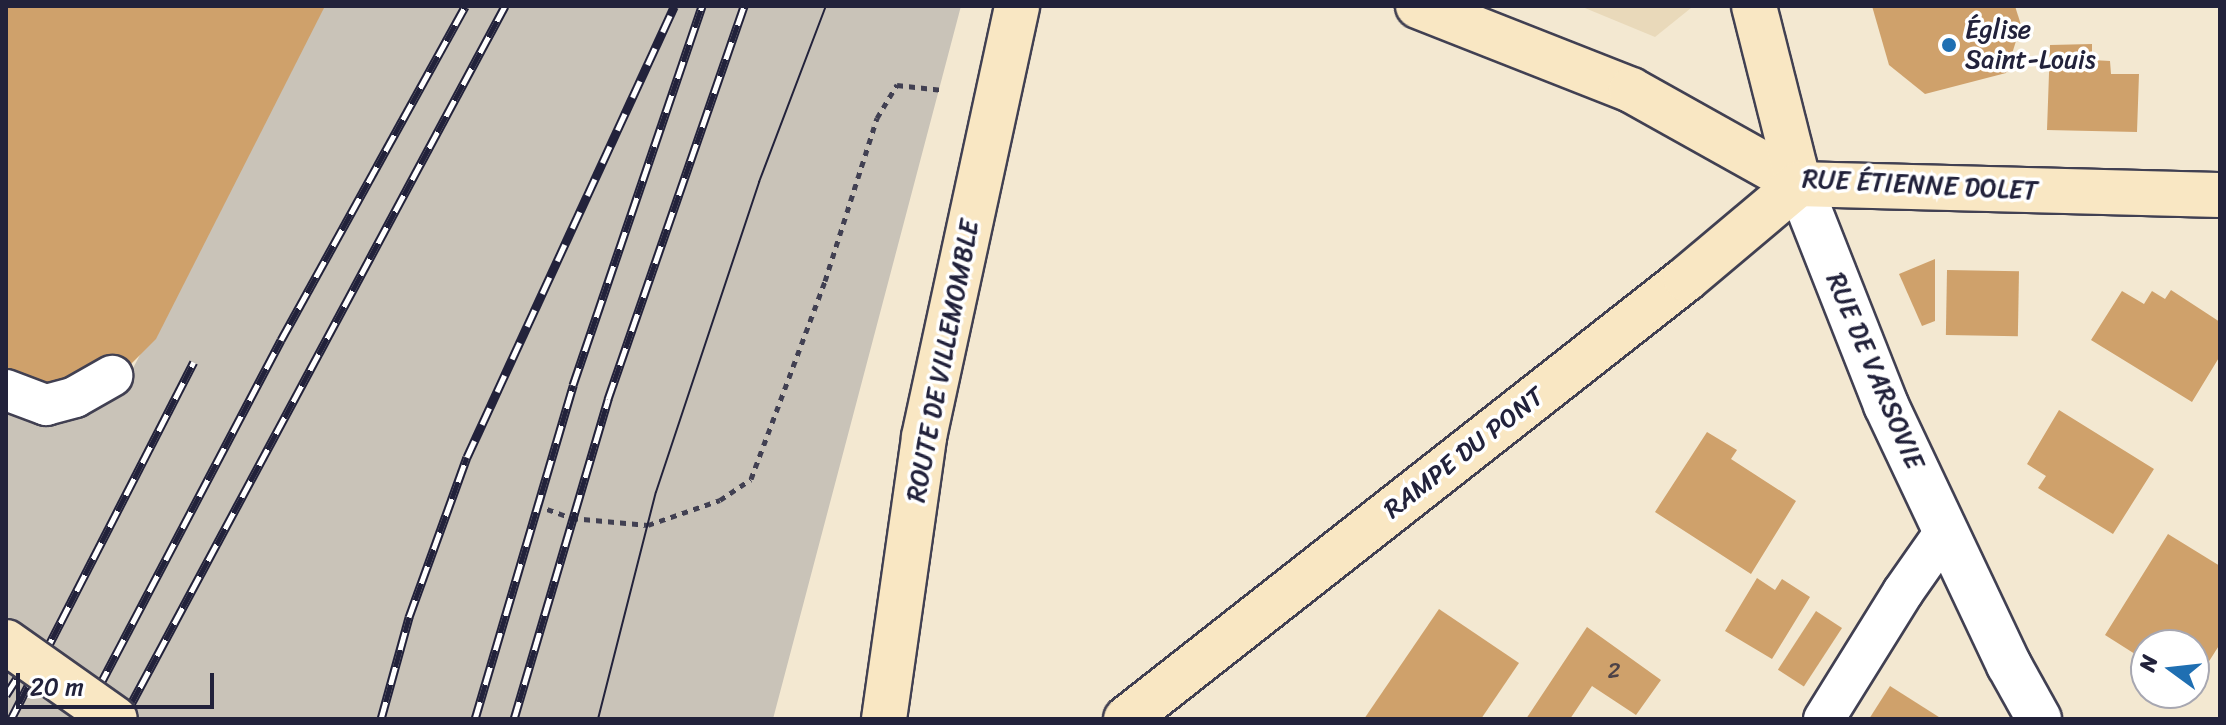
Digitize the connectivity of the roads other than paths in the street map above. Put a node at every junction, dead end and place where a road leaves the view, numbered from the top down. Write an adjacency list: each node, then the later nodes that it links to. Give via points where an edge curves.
1 (1017, 6): 11 (street, ROUTE DE VILLEMOMBLE, via 924,437)
2 (1418, 6): 4 (street, RUE ÉTIENNE DOLET, via 1631,90)
3 (1754, 6): 4 (street, RUE DE VARSOVIE)
4 (1799, 184): 5 (street, RUE ÉTIENNE DOLET); 8 (street, RUE DE VARSOVIE, via 1886,405); 12 (street, RAMPE DU PONT, via 1686,279)
5 (2220, 195)
6 (112, 376): 7 (lane, via 75,397 46,405)
7 (6, 390)
8 (1945, 532): 13 (lane); 14 (street, RUE DE VARSOVIE)
9 (6, 642): 10 (street, bridge)
10 (115, 719)
11 (884, 719)
12 (1126, 719)
13 (1824, 719)
14 (2039, 719)

